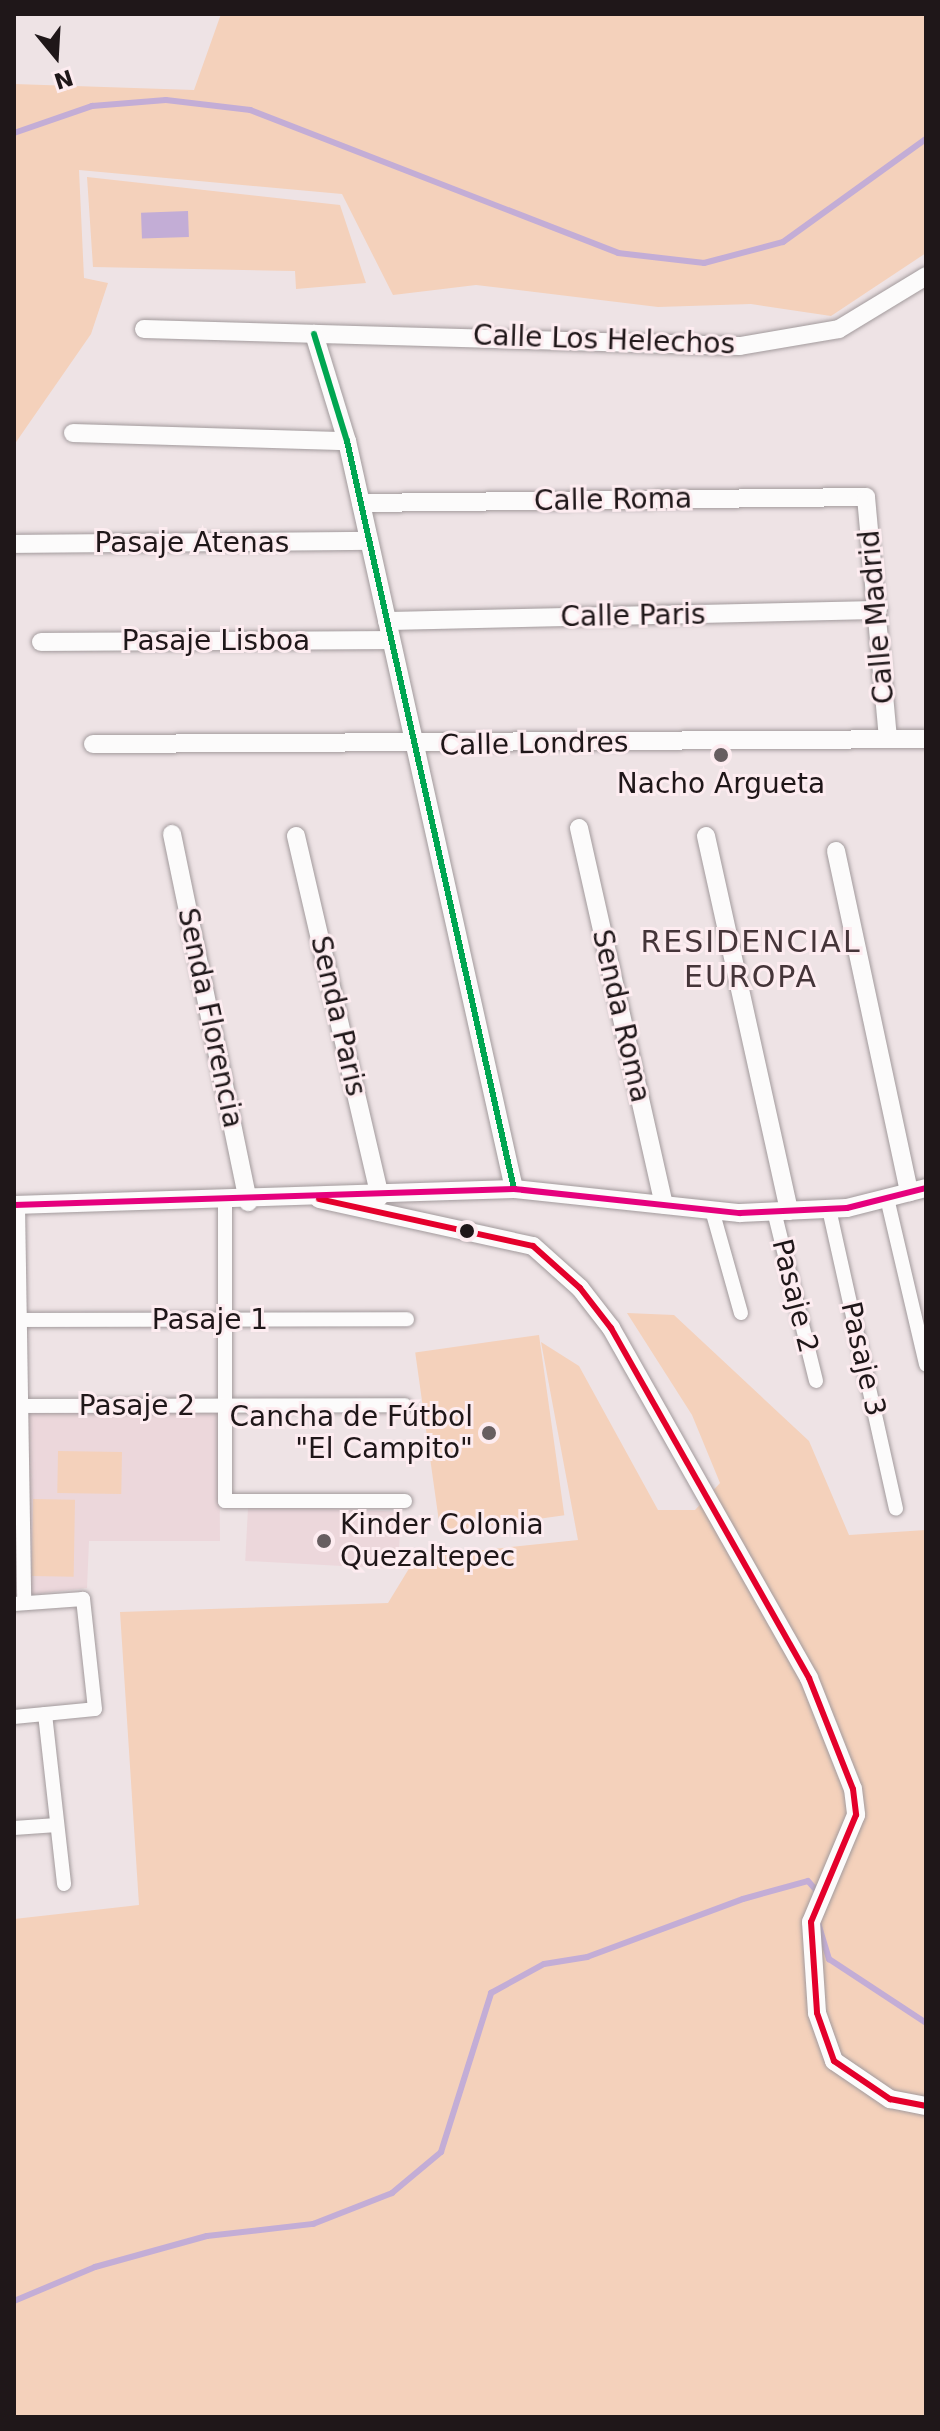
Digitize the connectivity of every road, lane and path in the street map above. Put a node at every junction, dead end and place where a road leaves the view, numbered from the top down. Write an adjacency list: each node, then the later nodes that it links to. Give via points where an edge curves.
1 (926, 276): 3 (street, Calle Los Helechos, via 839,329 740,346)
2 (144, 329): 3 (street, Calle Los Helechos)
3 (314, 334): 5 (street)
4 (73, 433): 5 (street)
5 (347, 441): 7 (street)
6 (866, 497): 7 (street, Calle Roma); 10 (street, Calle Madrid)
7 (361, 503): 8 (street)
8 (369, 541): 9 (street, Pasaje Atenas); 11 (street)
9 (14, 544)
10 (878, 610): 11 (street, Calle Paris); 14 (street, Calle Madrid)
11 (387, 621): 12 (street)
12 (391, 640): 13 (street, Pasaje Lisboa); 17 (street)
13 (41, 642)
14 (888, 738): 15 (street, Calle Londres); 17 (street, Calle Londres)
15 (926, 739)
16 (93, 744): 17 (street, Calle Londres)
17 (415, 746): 23 (street)
18 (579, 828): 31 (street, Senda Roma)
19 (172, 834): 29 (street, Senda Florencia)
20 (296, 836): 25 (street, Senda Paris)
21 (706, 836): 34 (street)
22 (836, 851): 24 (street)
23 (514, 1189): 25 (street); 31 (street)
24 (918, 1190): 26 (street)
25 (380, 1196): 27 (street)
26 (887, 1198): 32 (street); 39 (street)
27 (319, 1199): 29 (street); 54 (street, via 533,1246 580,1288 611,1328 809,1678 839,1744 856,1815 831,1863 811,1922 817,2013 834,2061 890,2099)
28 (225, 1201): 29 (street); 30 (street); 38 (street)
29 (248, 1202)
30 (16, 1205): 37 (street)
31 (664, 1205): 33 (street)
32 (829, 1209): 34 (street); 46 (street, Pasaje 3)
33 (712, 1210): 34 (street); 35 (street)
34 (782, 1211): 40 (street, Pasaje 2)
35 (741, 1313)
36 (407, 1319): 38 (street, Pasaje 1)
37 (16, 1320): 38 (street, Pasaje 1); 43 (street)
38 (226, 1320): 41 (street)
39 (926, 1364)
40 (816, 1381)
41 (223, 1405): 42 (street, Pasaje 2); 43 (street, Pasaje 2); 45 (street, via 225,1501)
42 (405, 1405)
43 (18, 1406): 44 (street)
44 (18, 1501): 47 (street)
45 (405, 1501)
46 (896, 1509)
47 (18, 1584): 48 (street)
48 (19, 1603): 49 (street, via 83,1599 95,1709)
49 (45, 1714): 50 (street); 51 (street)
50 (14, 1717)
51 (57, 1825): 52 (street); 53 (street)
52 (14, 1828)
53 (64, 1884)
54 (926, 2106)

